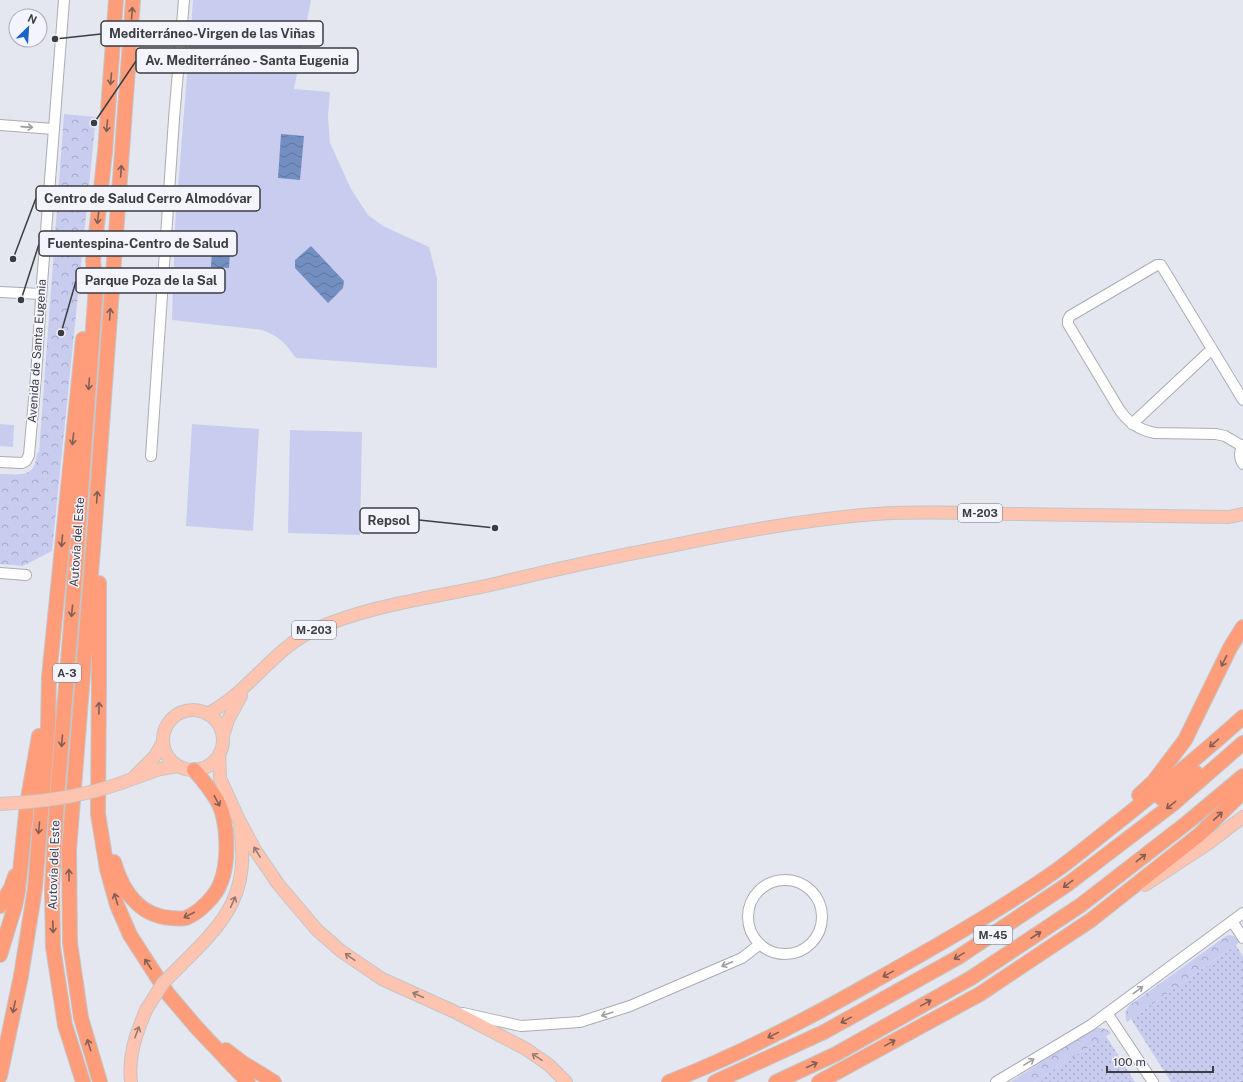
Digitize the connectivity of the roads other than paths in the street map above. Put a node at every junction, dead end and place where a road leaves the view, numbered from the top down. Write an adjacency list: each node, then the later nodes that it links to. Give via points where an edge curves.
1 (64, 0): 6 (street, Avenida de Santa Eugenia)
2 (116, 0): 7 (highway, Autovía del Este / A-3, one-way to 7, via 105,152)
3 (133, 0): 18 (highway, Autovía del Este / A-3, one-way to 3)
4 (184, 0): 14 (street)
5 (0, 125): 6 (street, one-way to 6)
6 (53, 129): 9 (street, Avenida de Santa Eugenia)
7 (93, 261): 22 (highway, one-way to 22); 54 (highway, Autovía del Este / A-3, one-way to 54, via 96,287 52,888 53,947 65,1025)
8 (0, 292): 9 (street)
9 (41, 294): 15 (street, Avenida de Santa Eugenia, via 29,455 26,461 18,464)
10 (1212, 349): 11 (street); 12 (street); 12 (street, via 1161,265 1070,316 1068,324 1119,409)
11 (1243, 400)
12 (1132, 424): 13 (street, via 1155,433 1216,434)
13 (1243, 445): 16 (street, via 1240,456)
14 (151, 456)
15 (0, 462)
16 (1243, 464)
17 (1243, 514): 23 (main road, M-203, via 1229,517 879,514 745,530 438,595 339,620 299,638 267,664)
18 (94, 536): 27 (highway, one-way to 18, via 98,555); 55 (highway, Autovía del Este / A-3, one-way to 18, via 80,1018 70,943 69,850)
19 (0, 573): 20 (street)
20 (26, 575)
21 (1243, 627): 41 (highway, one-way to 41, via 1185,740 1154,781 1104,827)
22 (50, 677): 40 (highway, via 27,804); 52 (highway, one-way to 52, via 34,888 20,976)
23 (246, 686): 24 (main road, M-203, via 227,703); 26 (main road, M-203)
24 (207, 714): 26 (main road, via 220,727); 28 (main road, via 188,710 175,716 166,727)
25 (1243, 717): 39 (highway, one-way to 39, via 1161,788)
26 (222, 736): 30 (main road, M-203)
27 (98, 738): 32 (highway, one-way to 27, via 207,784 220,805 227,834 224,867 221,882 211,898 198,910 185,918 165,917 150,913 137,904 119,879 110,848); 51 (highway, one-way to 27, via 168,994 130,936 117,905 106,869 98,814)
28 (163, 742): 31 (main road, via 164,750); 34 (main road, via 155,756)
29 (1243, 742): 39 (highway); 61 (highway, M-45, one-way to 61, via 1173,804 1068,884 969,950 824,1032)
30 (219, 754): 32 (main road, via 212,764); 38 (main road, via 220,778)
31 (178, 766): 32 (main road); 34 (main road, via 160,769)
32 (194, 770)
33 (1243, 776): 62 (highway, M-45, one-way to 33, via 836,1054 971,978 1081,905)
34 (133, 779): 36 (main road, bridge, via 99,791 69,797)
35 (1243, 792): 44 (highway, one-way to 35, via 1200,834)
36 (0, 804)
37 (1243, 817): 44 (main road)
38 (238, 818): 49 (main road, one-way to 38, via 382,979 341,951 317,930 278,884); 56 (main road, one-way to 38, bridge, via 131,1055 136,1033 146,1010 164,983 219,925 231,908 239,889 243,846)
39 (1088, 846): 41 (highway)
40 (22, 857): 42 (highway, via 11,888); 48 (highway, via 15,906)
41 (1008, 902): 60 (highway, one-way to 60, via 946,941 816,1014 707,1067)
42 (0, 906)
43 (1243, 912): 45 (street)
44 (1091, 920): 63 (highway, one-way to 44, via 980,994)
45 (1232, 921): 46 (street); 50 (street, one-way to 45)
46 (1243, 938)
47 (760, 944): 47 (street, via 780,954 801,951 810,945 821,928 823,918 816,896 808,887 784,880 772,882 753,898 748,922 752,934); 49 (street, one-way to 49, via 742,958 630,1006 580,1022 521,1026)
48 (0, 955)
49 (453, 1011): 59 (main road, one-way to 49, via 550,1065)
50 (1107, 1012): 64 (street, one-way to 50); 65 (street)
51 (197, 1028): 57 (highway); 58 (highway, via 243,1063)
52 (2, 1056): 53 (highway)
53 (0, 1076)
54 (83, 1082)
55 (100, 1082)
56 (131, 1082)
57 (248, 1082)
58 (274, 1082)
59 (566, 1082)
60 (668, 1082)
61 (715, 1082)
62 (776, 1082)
63 (819, 1082)
64 (996, 1082)
65 (1153, 1082)

